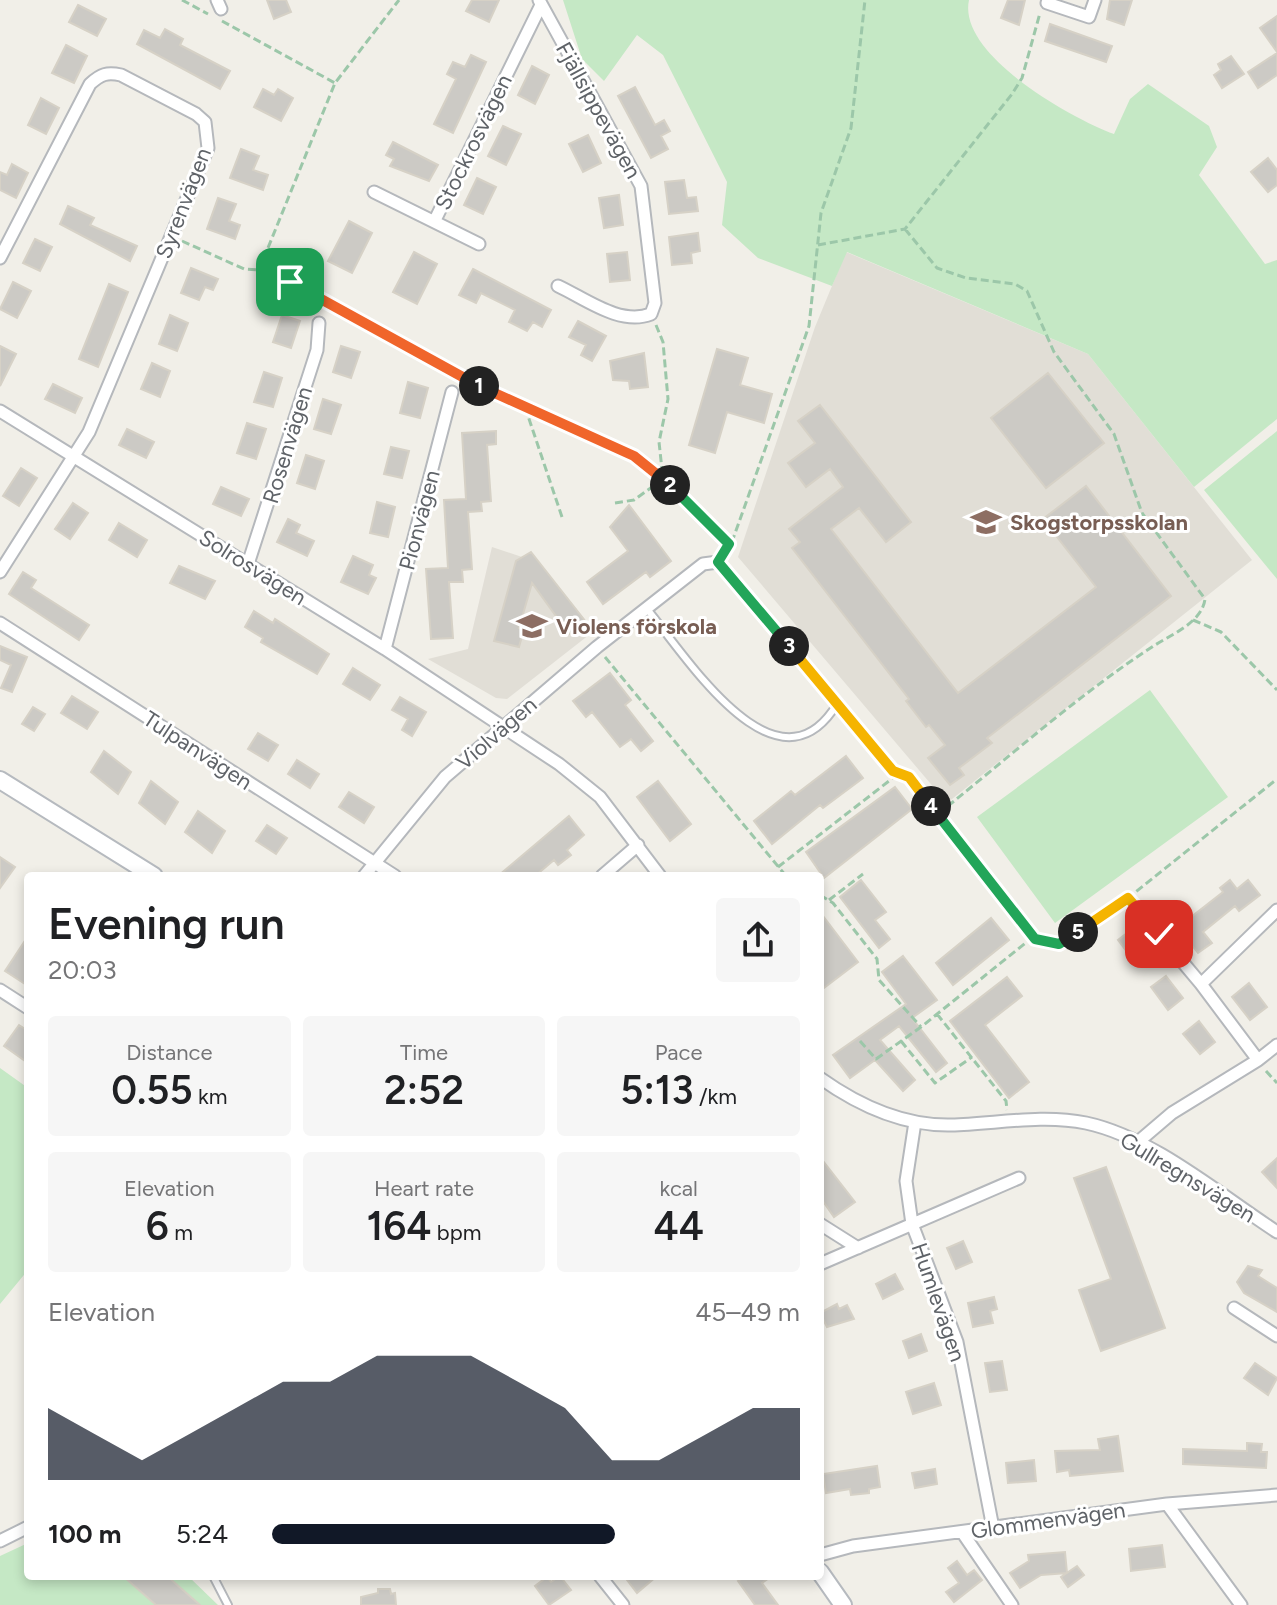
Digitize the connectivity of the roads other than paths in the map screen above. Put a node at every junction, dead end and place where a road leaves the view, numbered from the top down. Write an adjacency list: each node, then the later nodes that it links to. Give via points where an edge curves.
1 (1095, 0): 3 (street, via 1089,17)
2 (540, 2): 5 (street, Stockrosvägen); 8 (street, Fjällsippevägen, via 641,186 656,291 651,314 638,319 622,317)
3 (1047, 2)
4 (374, 192): 5 (street, Stockrosvägen)
5 (435, 220): 6 (street)
6 (479, 244)
7 (0, 258): 12 (street, Syrenvägen, via 90,84 110,72 205,122 208,148)
8 (558, 286)
9 (319, 323): 14 (street, Rosenvägen, via 317,350)
10 (452, 392): 18 (street, Pionvägen)
11 (0, 411): 12 (street, Solrosvägen)
12 (76, 458): 14 (street, Solrosvägen); 15 (street, Syrenvägen)
13 (718, 562): 16 (street, Violvägen, via 703,564); 16 (lane, via 837,704 810,734 758,730 736,717)
14 (248, 564): 18 (street, Solrosvägen)
15 (0, 572)
16 (646, 609): 19 (street, Violvägen)
17 (0, 623): 22 (street, Tulpanvägen)
18 (385, 649): 19 (street, Solrosvägen)
19 (504, 726): 21 (street, via 591,789); 22 (street, Violvägen, via 445,777)
20 (0, 780): 23 (street)
21 (638, 845): 26 (street); 27 (street)
22 (377, 862): 24 (street, Violvägen); 25 (street, Tulpanvägen)
23 (148, 872)
24 (368, 872)
25 (390, 872)
26 (607, 872)
27 (657, 872)
28 (1277, 910): 30 (street)
29 (1159, 934): 30 (street)
30 (1201, 984): 34 (street)
31 (0, 990): 32 (street)
32 (24, 1005)
33 (1277, 1045): 34 (street)
34 (1258, 1060): 37 (street, via 1172,1113)
35 (824, 1080): 36 (street, Gullregnsvägen, via 864,1104)
36 (915, 1122): 37 (street, Gullregnsvägen, via 1081,1122); 39 (street, Humlevägen, via 906,1181)
37 (1138, 1142): 41 (street, Gullregnsvägen)
38 (1019, 1178): 39 (street)
39 (912, 1224): 42 (street); 48 (street, Humlevägen, via 957,1342)
40 (824, 1227): 42 (street)
41 (1277, 1231)
42 (858, 1248): 43 (street)
43 (824, 1262)
44 (1234, 1308): 45 (street)
45 (1277, 1336)
46 (1277, 1495): 47 (street, Glommenvägen)
47 (1167, 1504): 48 (street, Glommenvägen); 60 (street)
48 (993, 1528): 50 (street, Glommenvägen)
49 (24, 1529): 51 (street)
50 (962, 1532): 52 (street, Glommenvägen); 59 (street)
51 (0, 1541)
52 (824, 1554)
53 (824, 1578): 58 (street)
54 (215, 1580): 56 (lane)
55 (603, 1580): 57 (street)
56 (228, 1605)
57 (623, 1605)
58 (843, 1605)
59 (1012, 1605)
60 (1241, 1605)

